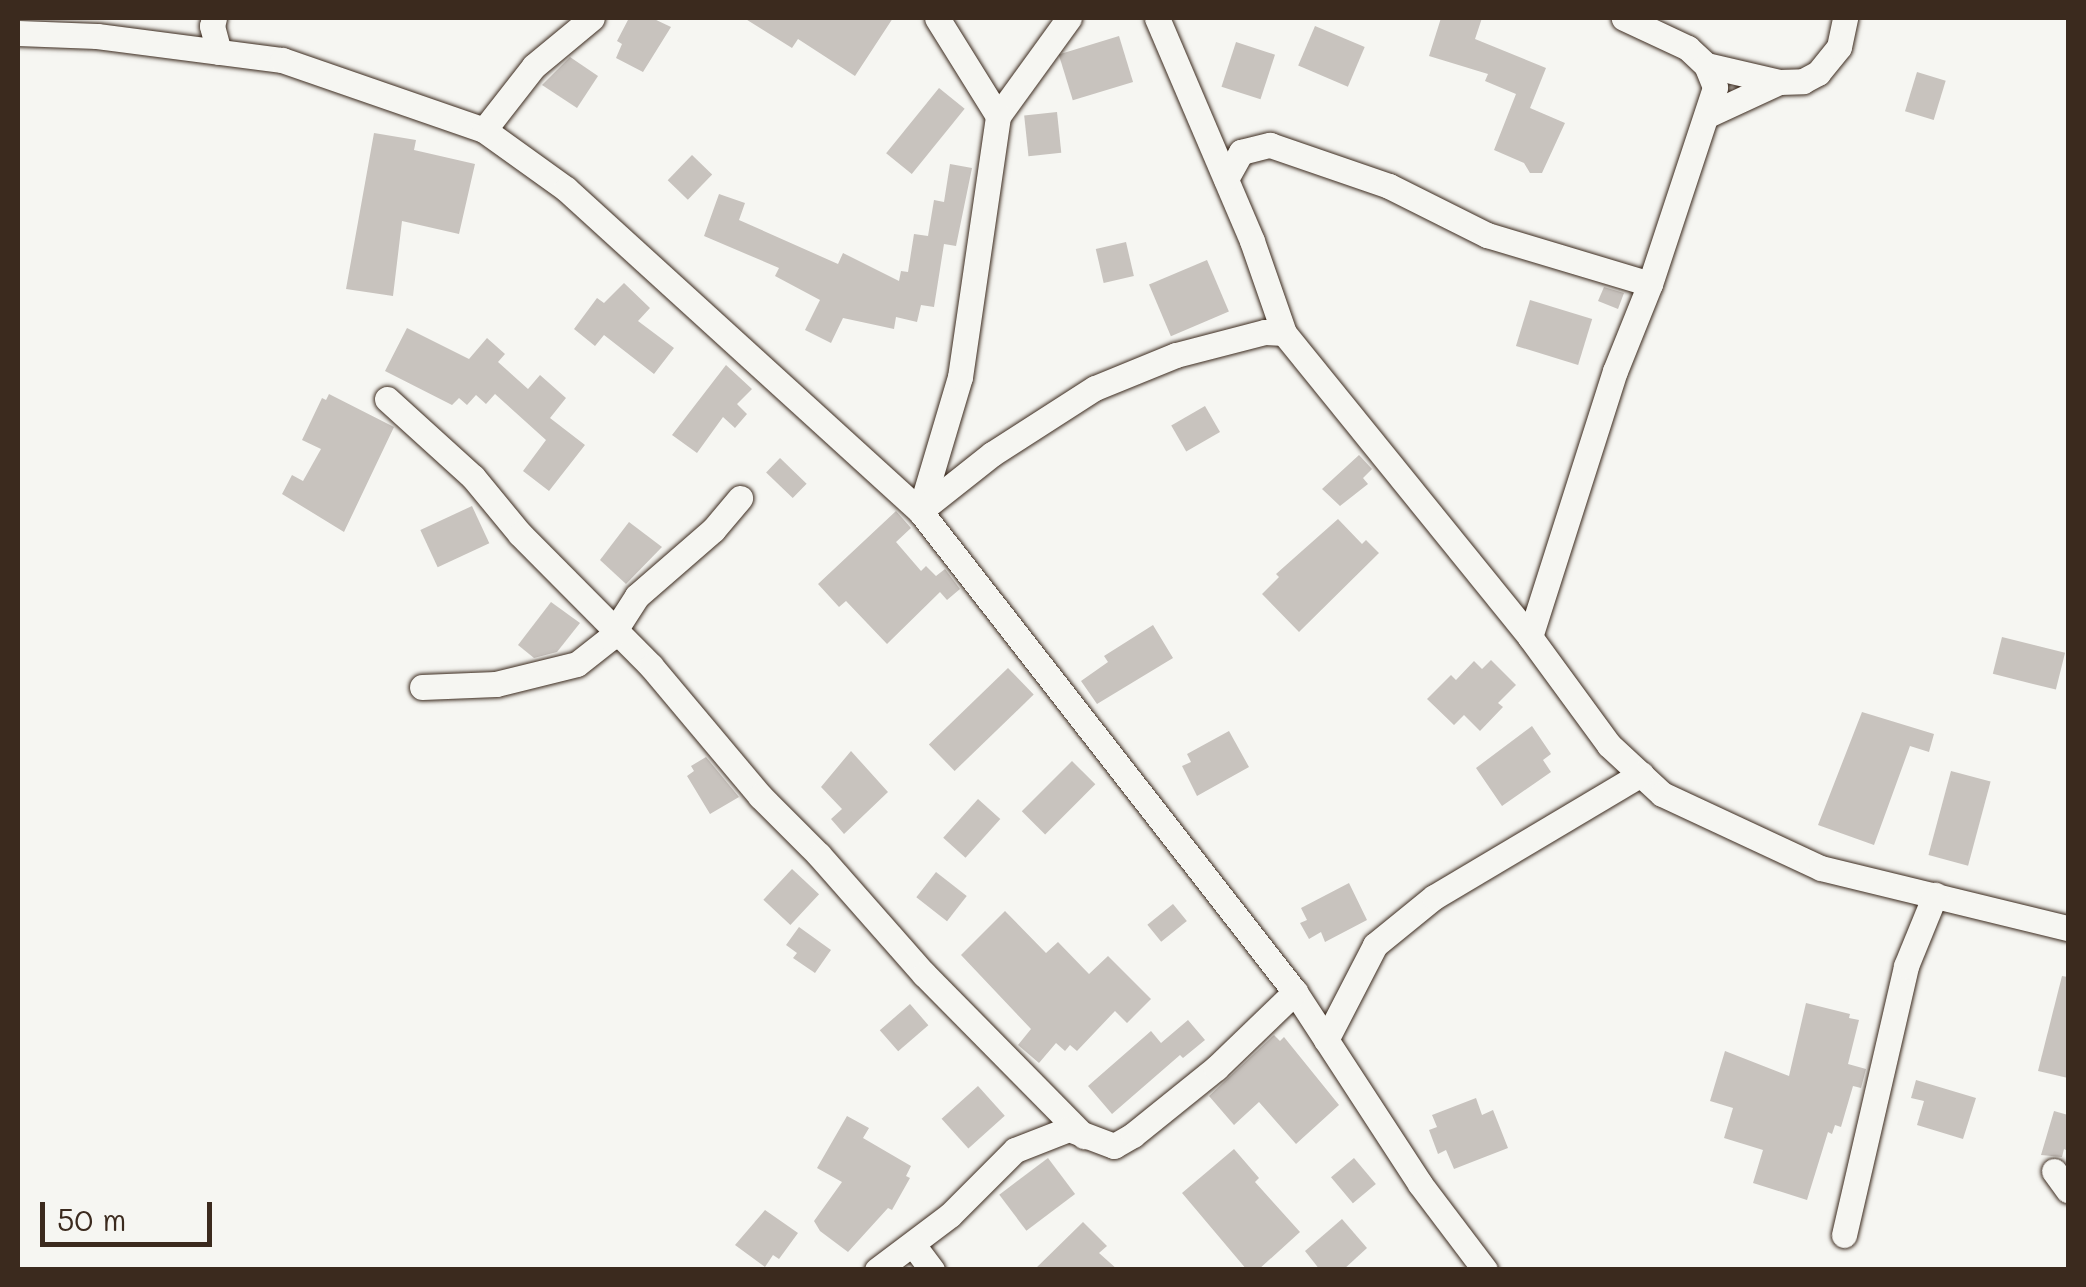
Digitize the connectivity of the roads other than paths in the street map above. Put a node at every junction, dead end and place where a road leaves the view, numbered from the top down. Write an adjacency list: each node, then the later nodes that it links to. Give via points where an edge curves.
1 (214, 18): 9 (street)
2 (592, 18): 14 (street, via 534,66)
3 (938, 18): 13 (street)
4 (1070, 18): 13 (street)
5 (1157, 18): 15 (street)
6 (1624, 18): 10 (street, via 1688,48)
7 (1845, 18): 11 (street, via 1830,64 1803,81)
8 (18, 32): 9 (street)
9 (219, 52): 14 (street, via 282,60)
10 (1706, 65): 11 (street); 12 (street, via 1714,87)
11 (1779, 82): 12 (street)
12 (1708, 115): 16 (street)
13 (998, 116): 20 (street, via 960,377)
14 (484, 130): 20 (street, via 566,189)
15 (1226, 179): 16 (street, via 1241,152 1270,145 1389,186 1487,235); 17 (street)
16 (1650, 284): 22 (street)
17 (1284, 332): 20 (street, via 1176,356 1096,388 992,454); 22 (street)
18 (387, 399): 21 (street, via 473,477 520,534)
19 (740, 498): 21 (street, via 637,596)
20 (920, 511): 27 (street)
21 (616, 628): 23 (street, via 577,664 496,684); 29 (street, via 760,796)
22 (1530, 637): 24 (street, via 1609,745)
23 (422, 687)
24 (1641, 774): 25 (street, via 1662,794 1762,844 1821,868); 28 (street, via 1434,897 1375,945)
25 (1934, 895): 26 (street); 30 (street, via 1906,966)
26 (2068, 928)
27 (1294, 992): 28 (street); 29 (street, via 1216,1068 1133,1135 1114,1146)
28 (1326, 1040): 34 (street)
29 (1084, 1136): 31 (street, via 1069,1129 1015,1150)
30 (1844, 1235)
31 (914, 1246): 32 (street); 33 (street)
32 (877, 1270)
33 (932, 1270)
34 (1485, 1270)

